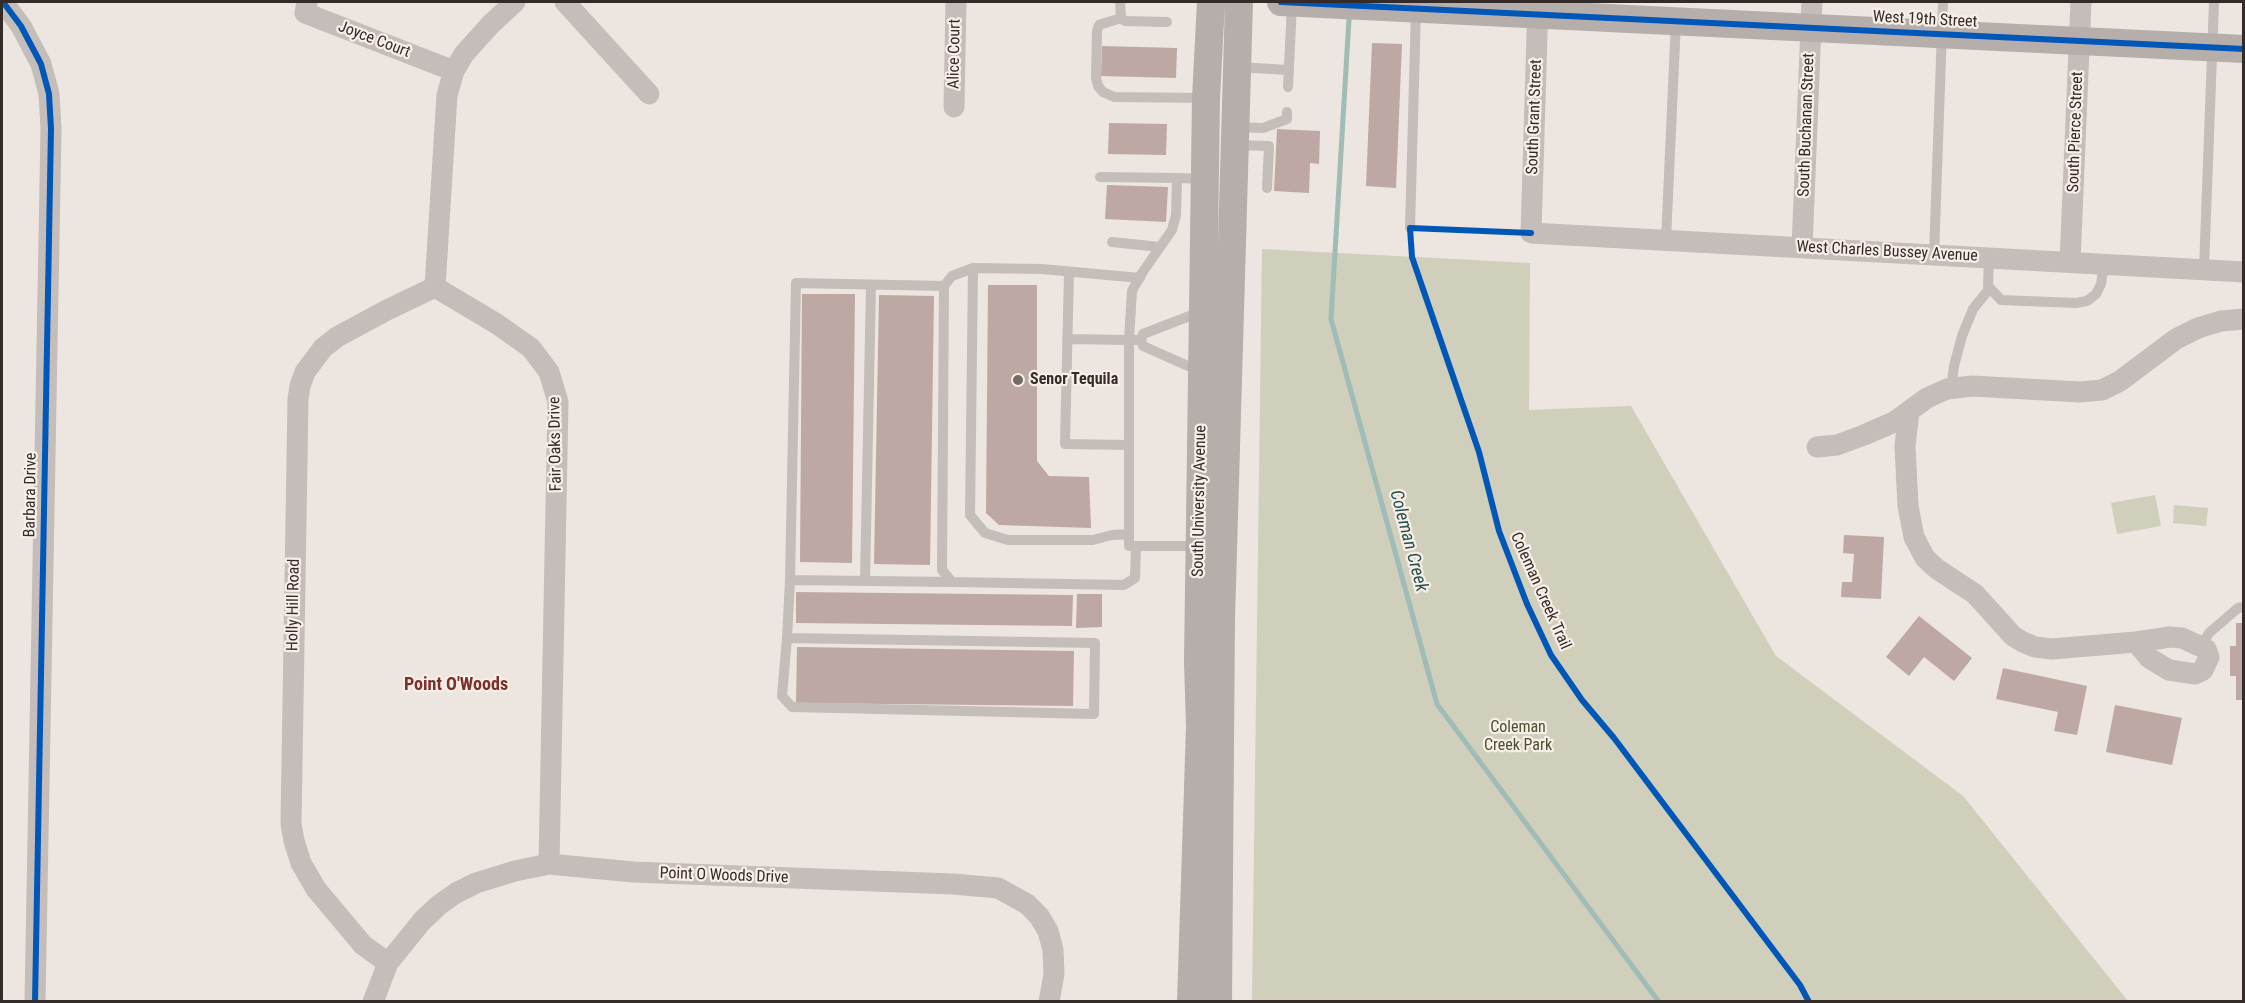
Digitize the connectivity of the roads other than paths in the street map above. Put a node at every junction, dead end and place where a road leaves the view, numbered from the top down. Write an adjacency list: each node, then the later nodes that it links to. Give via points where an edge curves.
1 (3, 2): 75 (street, Barbara Drive, via 41,64 49,94 51,129)
2 (307, 2): 25 (street, Joyce Court, via 305,13)
3 (515, 2): 25 (street, via 464,54)
4 (565, 2): 27 (street)
5 (956, 2): 29 (street, Alice Court)
6 (1120, 2): 16 (lane)
7 (1211, 2): 28 (main road, South University Avenue)
8 (1239, 2): 23 (main road, South University Avenue)
9 (1288, 2): 13 (main road, West 19th Street); 24 (lane)
10 (1943, 2): 19 (lane)
11 (2081, 2): 20 (street, South Pierce Street)
12 (2214, 2): 21 (lane)
13 (1416, 8): 14 (main road, West 19th Street); 35 (lane)
14 (1538, 8): 17 (main road, West 19th Street); 36 (street, South Grant Street)
15 (1812, 14): 17 (main road, West 19th Street); 19 (main road, West 19th Street); 40 (street, South Buchanan Street)
16 (1121, 18): 18 (lane); 28 (lane, via 1099,25 1097,31 1096,78 1103,92 1114,97)
17 (1676, 21): 37 (lane)
18 (1167, 22)
19 (1943, 34): 20 (main road, West 19th Street); 41 (lane)
20 (2079, 41): 21 (main road, West 19th Street); 43 (street, South Pierce Street)
21 (2212, 47): 22 (main road, West 19th Street); 46 (lane)
22 (2244, 49)
23 (1237, 67): 24 (lane); 31 (main road, South University Avenue)
24 (1289, 70): 26 (lane)
25 (454, 71): 52 (street, via 444,114)
26 (1288, 87)
27 (649, 94)
28 (1206, 98): 33 (main road, South University Avenue)
29 (954, 107)
30 (1287, 112): 31 (lane, via 1287,119)
31 (1236, 136): 34 (lane, via 1269,146); 79 (main road, South University Avenue, via 1221,596)
32 (1100, 177): 33 (lane)
33 (1191, 178): 39 (lane, via 1172,230); 54 (main road, South University Avenue)
34 (1267, 188)
35 (1410, 228)
36 (1532, 233): 37 (street, West Charles Bussey Avenue)
37 (1666, 240): 40 (street, West Charles Bussey Avenue)
38 (1112, 242): 39 (lane)
39 (1160, 247): 49 (lane)
40 (1802, 248): 41 (street, West Charles Bussey Avenue)
41 (1934, 255): 42 (street, West Charles Bussey Avenue)
42 (1989, 258): 43 (street, West Charles Bussey Avenue); 53 (lane)
43 (2070, 262): 44 (street, West Charles Bussey Avenue)
44 (2104, 264): 46 (street, West Charles Bussey Avenue); 53 (lane, via 2101,284 2088,301 2001,300)
45 (973, 268): 47 (lane); 51 (lane, via 952,276); 63 (lane, via 970,515 986,532 1008,540 1093,540)
46 (2204, 269): 48 (street, West Charles Bussey Avenue)
47 (1069, 272): 49 (lane); 56 (lane)
48 (2244, 272)
49 (1140, 278): 57 (lane, via 1132,291)
50 (871, 285): 51 (lane); 66 (lane, via 796,283); 67 (lane)
51 (944, 286): 68 (lane, via 942,570)
52 (435, 287): 73 (street, Fair Oaks Drive, via 531,348 549,372 558,402); 74 (street, Holly Hill Road, via 322,348 305,372 298,399 292,832 301,862 316,889 363,945)
53 (1990, 288): 59 (lane, via 1974,309 1962,336)
54 (1203, 311): 57 (lane); 58 (main road, South University Avenue)
55 (2244, 319): 59 (street, via 2206,326 2176,339 2102,390)
56 (1067, 339): 57 (lane); 61 (lane, via 1065,444)
57 (1135, 340): 58 (lane, via 1188,366); 61 (lane)
58 (1203, 368): 65 (main road, South University Avenue)
59 (1951, 388): 60 (street)
60 (1909, 411): 62 (street, via 1864,435 1837,445); 71 (street, via 1905,446 1908,506 1914,537 1924,558 1975,594 2013,636 2035,647)
61 (1129, 445): 63 (lane)
62 (1817, 447)
63 (1129, 534): 64 (lane, via 1129,546)
64 (1136, 546): 65 (lane); 68 (lane, via 1135,578 1124,585)
65 (1200, 546): 78 (main road, South University Avenue, via 1200,727)
66 (790, 580): 67 (lane); 70 (lane)
67 (865, 581): 68 (lane)
68 (952, 582)
69 (2244, 607): 72 (lane, via 2209,633)
70 (787, 638): 70 (lane, via 1095,643 1094,714 792,707 782,696)
71 (2136, 642): 72 (street, via 2170,637); 72 (street, via 2157,664 2195,674 2203,670 2209,657)
72 (2202, 645)
73 (549, 864): 74 (street, Point O Woods Drive, via 498,875 456,893 422,921); 77 (street, Point O Woods Drive, via 633,872 999,888 1026,904 1048,931 1054,974)
74 (388, 963): 76 (street, Point O Woods Drive)
75 (35, 1002)
76 (373, 1002)
77 (1049, 1002)
78 (1191, 1002)
79 (1218, 1002)

